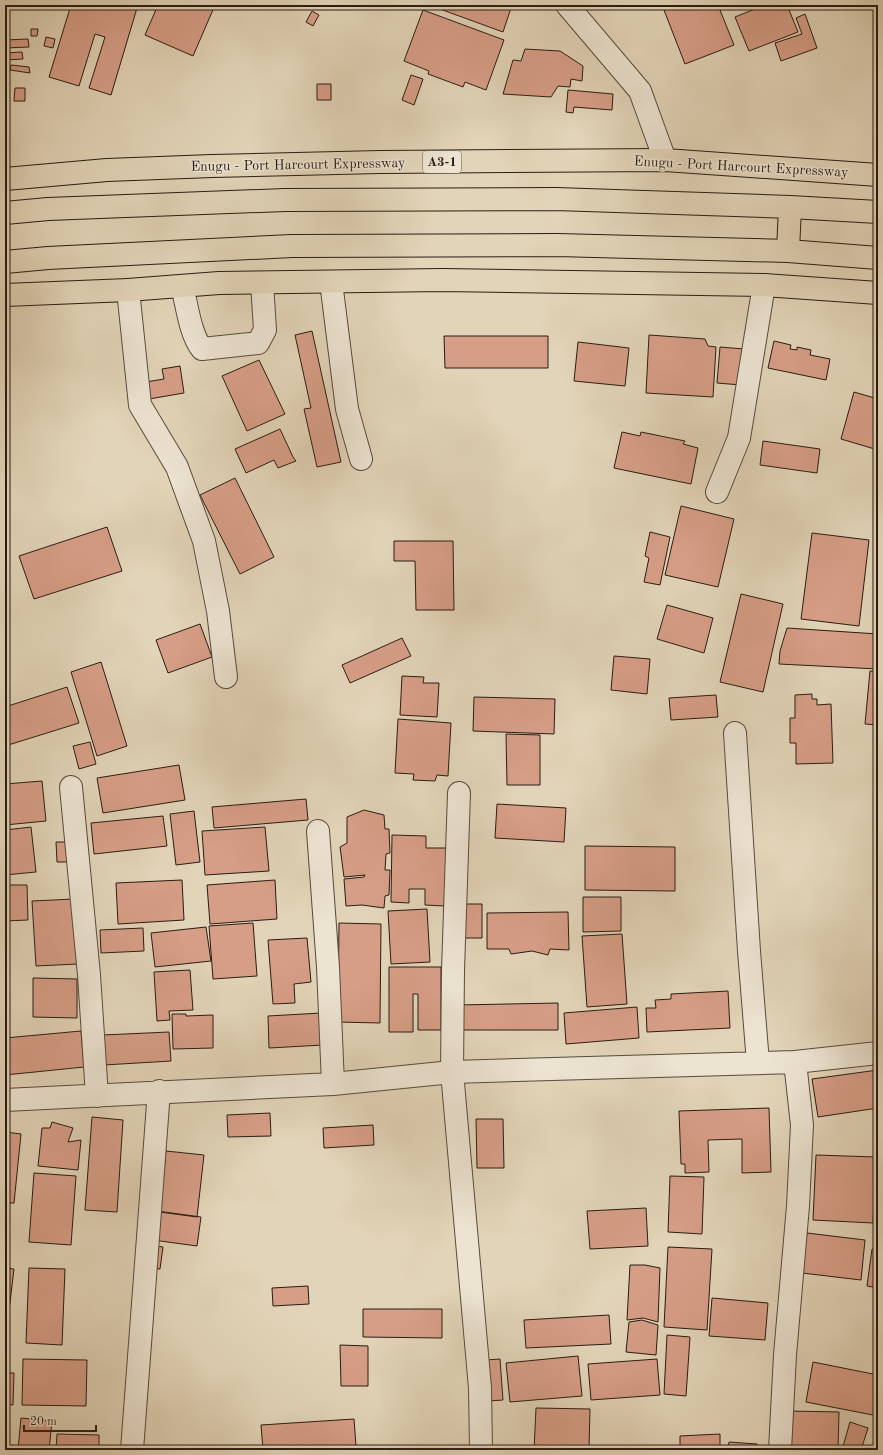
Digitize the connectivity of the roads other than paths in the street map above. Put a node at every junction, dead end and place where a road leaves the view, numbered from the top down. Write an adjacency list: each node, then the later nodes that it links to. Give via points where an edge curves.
1 (567, 5): 2 (street, via 640,90)
2 (665, 160): 3 (main road, Enugu - Port Harcourt Expressway / A3-1); 4 (main road, Enugu - Port Harcourt Expressway / A3-1, via 212,166 107,170)
3 (878, 175)
4 (5, 179)
5 (790, 207): 6 (main road); 7 (main road, via 556,199 285,200 48,209); 8 (main road)
6 (878, 212)
7 (5, 213)
8 (788, 251): 9 (main road); 10 (main road, via 557,245 292,246)
9 (878, 258)
10 (5, 262)
11 (331, 282): 12 (main road); 13 (main road, via 443,280); 18 (street, via 347,409)
12 (262, 283): 14 (main road); 14 (street, via 265,330 258,343 202,350 194,335)
13 (764, 285): 16 (main road); 19 (street, via 739,438)
14 (182, 286): 15 (main road)
15 (128, 290): 17 (main road); 20 (street, via 140,405 177,467 204,541 218,612)
16 (878, 293)
17 (5, 295)
18 (361, 459)
19 (718, 492)
20 (226, 677)
21 (735, 733): 27 (street)
22 (71, 788): 31 (street, via 89,975)
23 (459, 793): 28 (street)
24 (318, 832): 29 (street)
25 (878, 1053): 26 (street)
26 (795, 1062): 27 (street); 35 (street, via 802,1125)
27 (758, 1063): 28 (street)
28 (452, 1072): 29 (street); 34 (street, via 480,1388)
29 (333, 1084): 30 (street)
30 (159, 1091): 31 (street); 33 (street)
31 (97, 1096): 32 (street)
32 (5, 1100)
33 (132, 1450)
34 (481, 1450)
35 (780, 1450)

